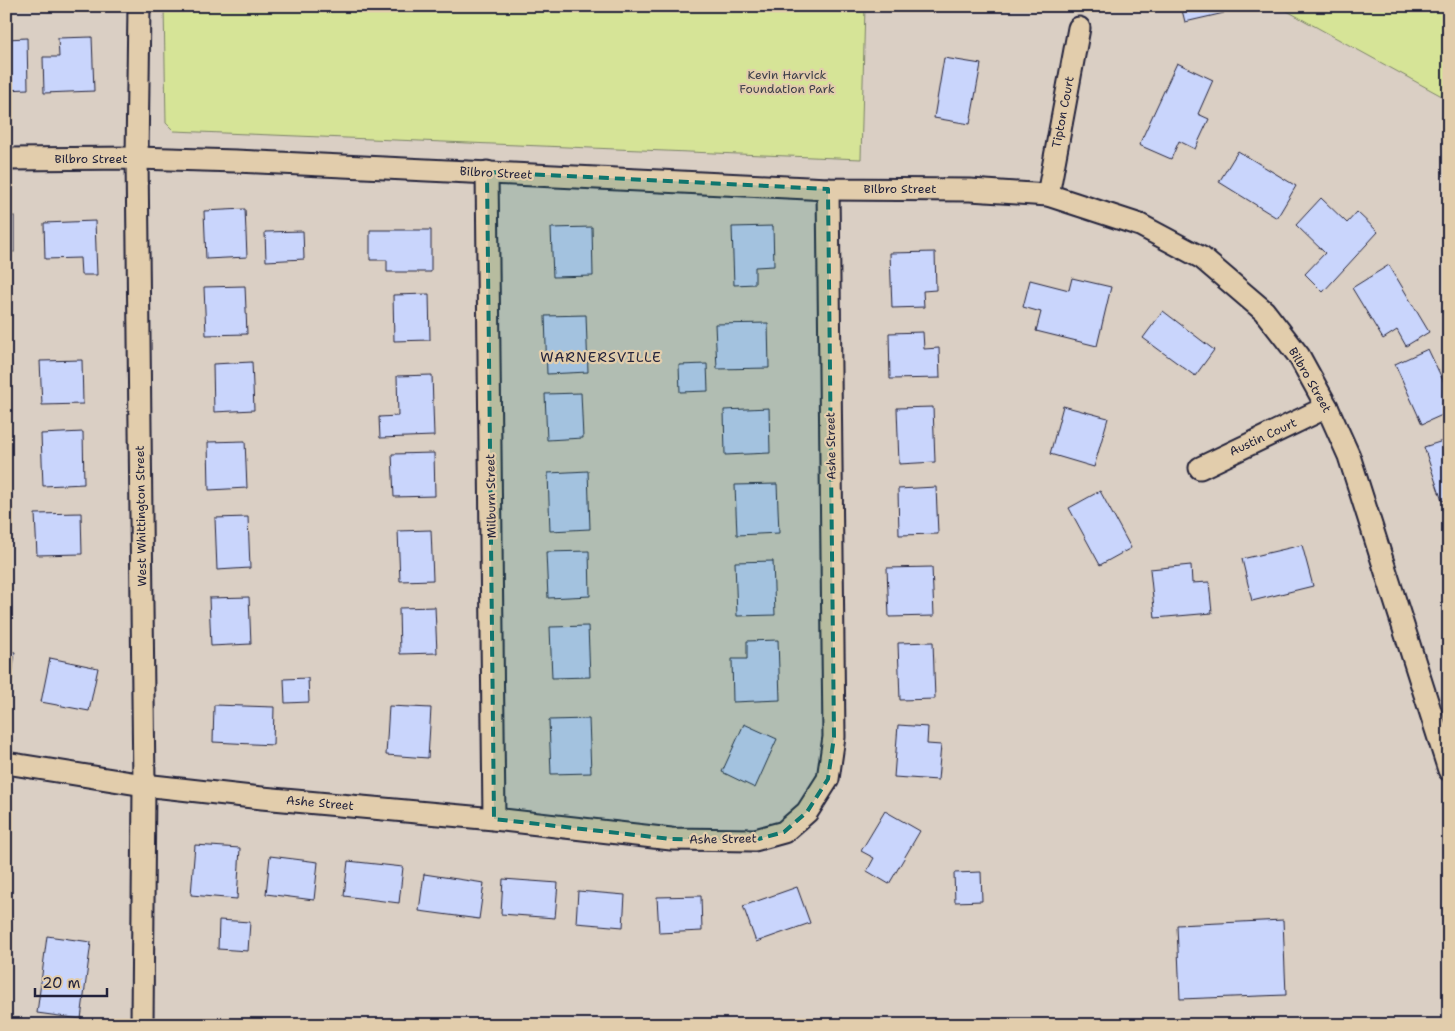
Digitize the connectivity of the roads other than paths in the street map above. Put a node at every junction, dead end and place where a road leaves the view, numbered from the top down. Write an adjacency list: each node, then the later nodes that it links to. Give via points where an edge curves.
1 (139, 6): 3 (street, West Whittington Street)
2 (1079, 28): 7 (street, Tipton Court)
3 (137, 158): 4 (street, Bilbro Street); 5 (street, Bilbro Street); 12 (street, West Whittington Street)
4 (6, 159)
5 (487, 172): 6 (street, Bilbro Street); 13 (street, Milburn Street)
6 (828, 189): 7 (street, Bilbro Street, via 970,190); 13 (street, Ashe Street, via 834,737 828,779 807,812 790,827 784,832 755,840 671,839)
7 (1048, 195): 8 (street, Bilbro Street, via 1140,225 1202,258 1264,311 1298,356)
8 (1327, 407): 9 (street, Austin Court); 11 (street, Bilbro Street, via 1349,456)
9 (1200, 468)
10 (6, 763): 12 (street, Ashe Street)
11 (1449, 770)
12 (144, 784): 13 (street, Ashe Street); 14 (street, West Whittington Street)
13 (494, 819)
14 (142, 1025)

